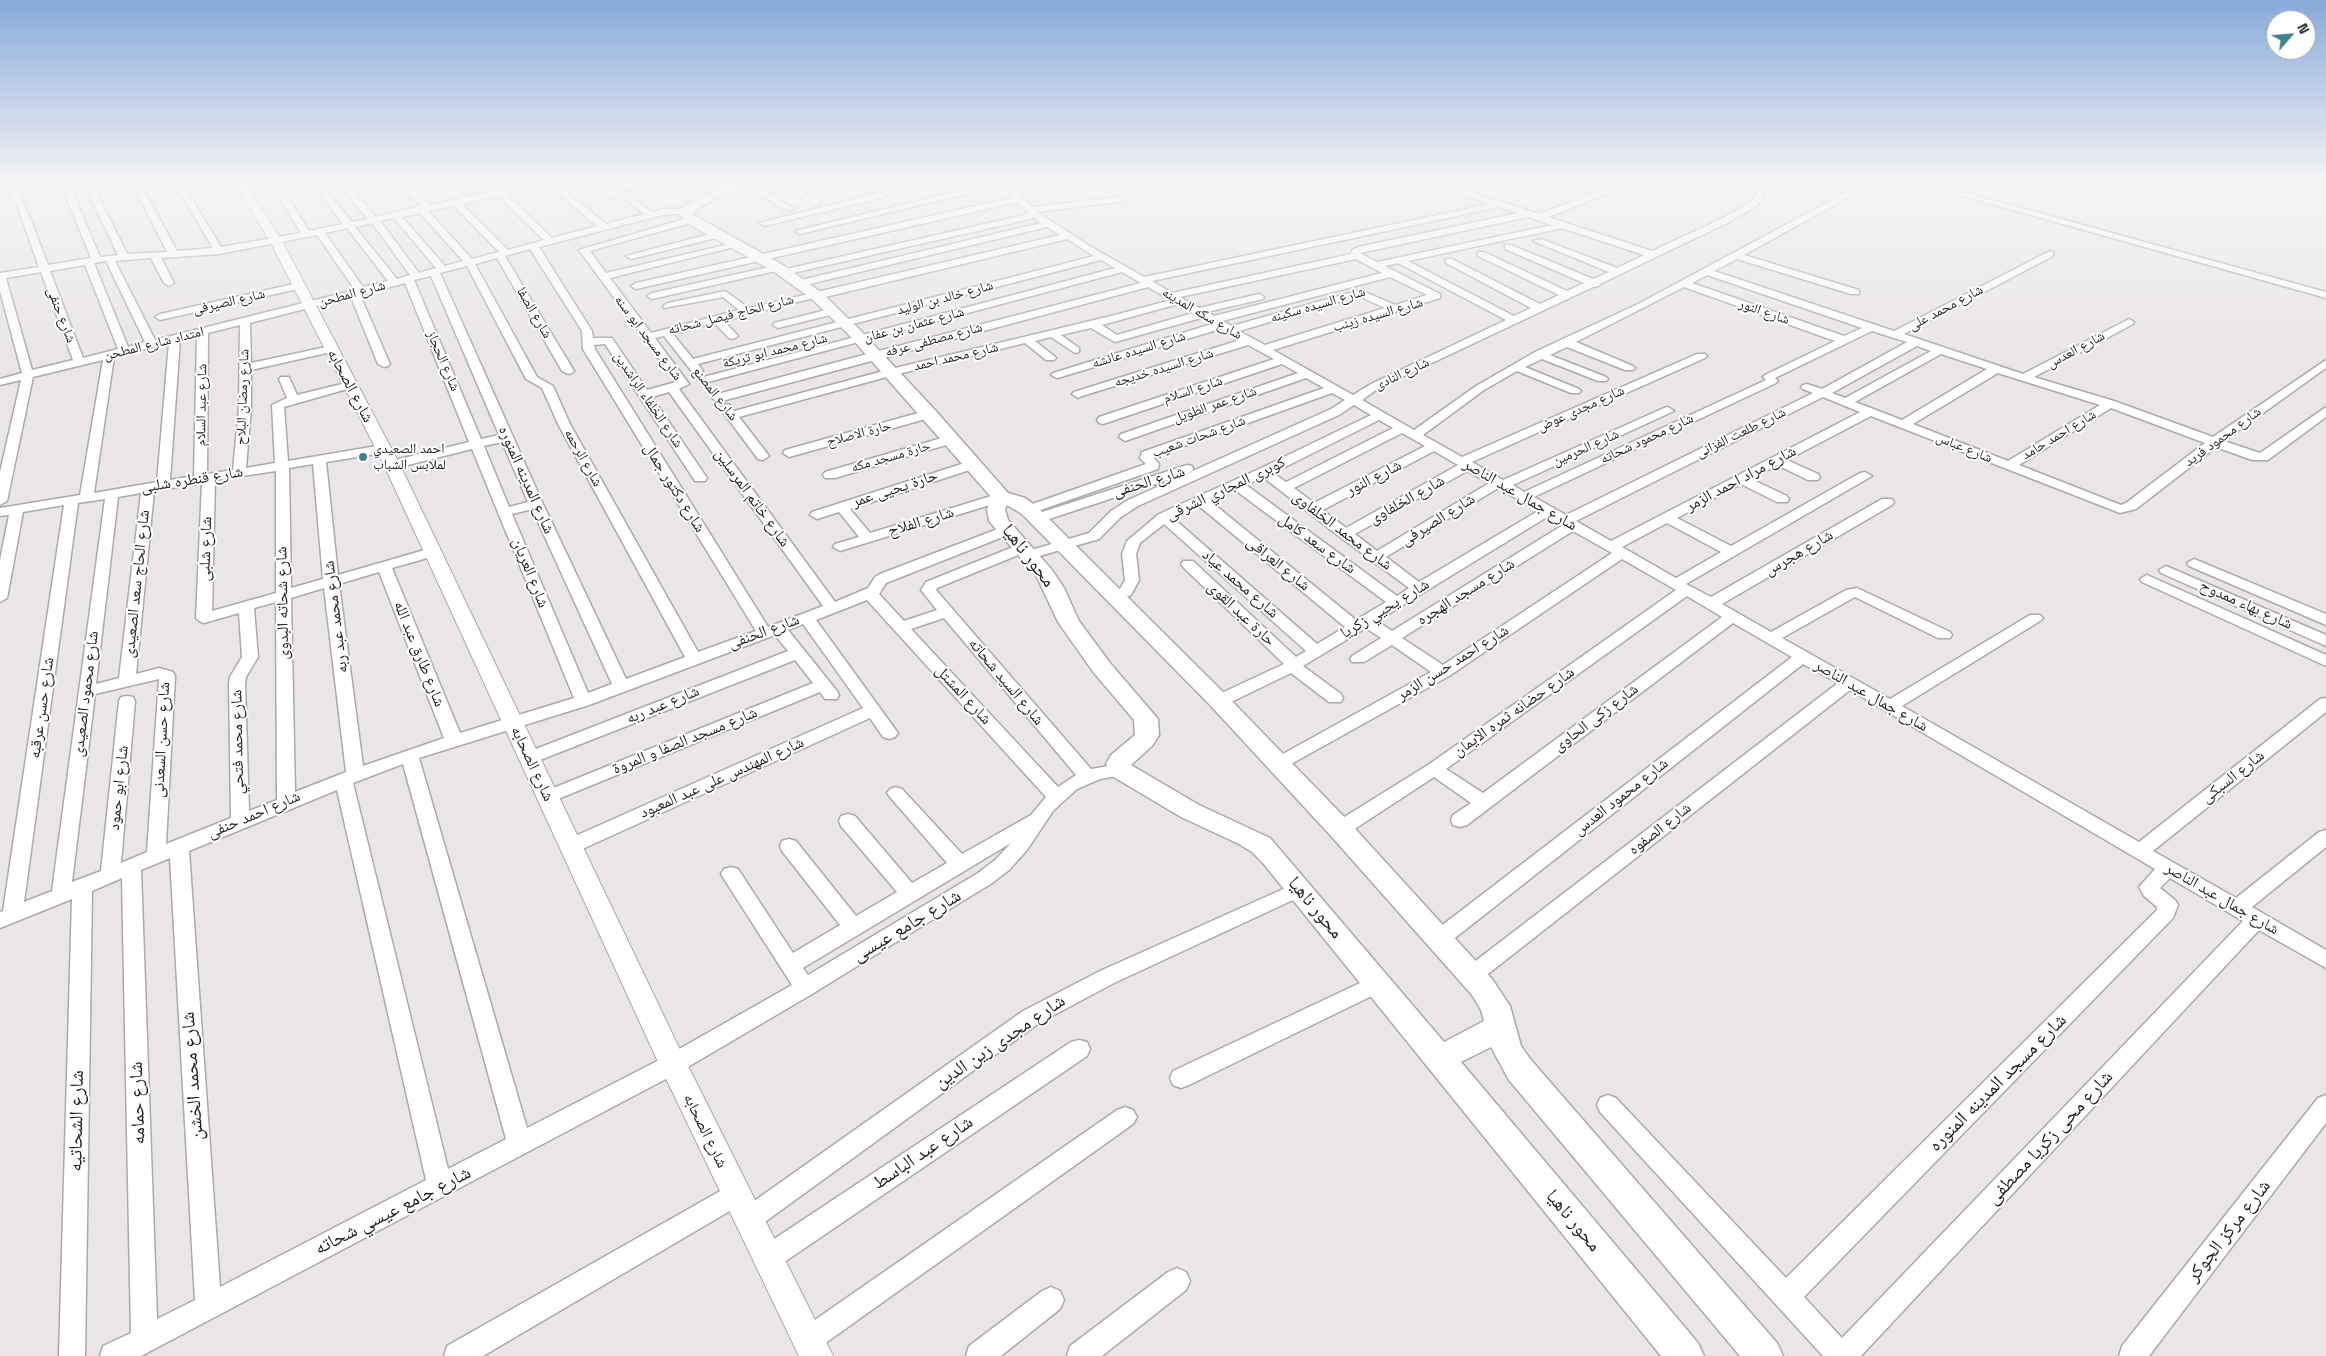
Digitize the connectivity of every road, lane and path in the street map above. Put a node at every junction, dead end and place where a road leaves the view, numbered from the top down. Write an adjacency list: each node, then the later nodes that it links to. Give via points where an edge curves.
1 (34, 242): 61 (street, شارع حنفى)
2 (86, 242): 54 (street)
3 (116, 242): 49 (street)
4 (167, 242): 40 (street)
5 (214, 242): 39 (street)
6 (269, 242): 39 (street)
7 (277, 242): 88 (street, شارع الصحابه)
8 (326, 242): 81 (street)
9 (363, 242): 73 (street)
10 (389, 242): 71 (street, شارع الحجاز)
11 (416, 242): 63 (street)
12 (452, 242): 58 (street, شارع الرحمه)
13 (492, 242): 42 (street, شارع الصفا)
14 (550, 242): 36 (street, شارع المطحن)
15 (604, 242): 70 (street, شارع مسجد ابو سنه, via 584,251)
16 (687, 242): 50 (street)
17 (732, 242): 33 (main road, محور ناهيا)
18 (801, 242): 45 (street)
19 (816, 242): 45 (street)
20 (915, 242): 62 (street)
21 (961, 242): 34 (street)
22 (971, 242): 34 (street)
23 (1041, 242): 84 (street, شارع الحاج فيصل شحاته)
24 (1078, 242): 38 (street, شارع سكه المدينه)
25 (1327, 242): 74 (street, شارع مصطفى عرفه)
26 (1395, 242): 52 (street, شارع محمد احمد, via 1358,250 1355,252)
27 (1480, 242): 55 (street)
28 (1541, 242): 67 (street)
29 (1617, 242): 47 (street)
30 (1679, 242): 47 (street, شارع النادى)
31 (1759, 242): 48 (street)
32 (2136, 242): 85 (street)
33 (735, 244): 45 (main road, محور ناهيا); 70 (street)
34 (964, 244): 76 (street)
35 (1597, 244): 57 (street)
36 (533, 246): 42 (street, شارع المطحن); 118 (street, شارع دكتور جمال, via 587,331)
37 (1508, 247): 77 (street)
38 (1090, 250): 51 (street, شارع سكه المدينه); 101 (street)
39 (219, 251): 40 (street)
40 (173, 253): 41 (street)
41 (154, 254): 49 (street); 75 (street)
42 (503, 254): 58 (street, شارع المطحن); 139 (street, شارع الصفا)
43 (1481, 254): 87 (street)
44 (2050, 254): 109 (street, شارع محمد على)
45 (756, 255): 62 (main road, محور ناهيا); 79 (street)
46 (1217, 255): 64 (street, شارع عثمان بن عفان)
47 (1654, 255): 57 (street, شارع النادى)
48 (1735, 255): 65 (street); 82 (street)
49 (122, 256): 53 (street)
50 (631, 256)
51 (1102, 256): 60 (street, شارع خالد بن الوليد); 64 (street, شارع سكه المدينه)
52 (1357, 256): 59 (street, شارع السيده زينب); 89 (street, شارع محمد احمد)
53 (109, 258): 54 (street); 114 (street)
54 (92, 260): 61 (street); 125 (street)
55 (1399, 260): 59 (street); 99 (street)
56 (1449, 261): 91 (street)
57 (1642, 261): 67 (street, شارع النادى)
58 (470, 263): 63 (street, شارع المطحن); 261 (street, شارع الرحمه, via 532,379 546,386)
59 (1376, 265): 68 (street, شارع السيده زينب)
60 (1068, 266): 66 (street); 101 (street, شارع خالد بن الوليد)
61 (43, 269): 69 (street); 132 (street, شارع حنفى)
62 (781, 270): 76 (main road, محور ناهيا); 86 (street)
63 (438, 271): 71 (street, شارع المطحن); 171 (street, شارع المدينه المنوره)
64 (1127, 271): 74 (street, شارع سكه المدينه); 101 (street, شارع عثمان بن عفان)
65 (1704, 271): 78 (street); 105 (street)
66 (1078, 272)
67 (1618, 272): 77 (street, شارع النادى)
68 (1392, 273): 72 (street, شارع السيده زينب); 104 (street)
69 (0, 276): 143 (street)
70 (603, 277): 110 (street, شارع مسجد ابو سنه)
71 (412, 278): 73 (street, شارع المطحن); 175 (street, شارع الحجاز)
72 (1406, 280): 83 (street, شارع السيده سكينه); 92 (street, شارع السيده زينب, via 1436,296)
73 (394, 282): 81 (street, شارع المطحن)
74 (1146, 282): 89 (street, شارع سكه المدينه); 128 (street, شارع مصطفى عرفه)
75 (169, 283)
76 (801, 283): 84 (main road, محور ناهيا)
77 (1595, 284): 87 (street, شارع النادى)
78 (1684, 284): 116 (street, شارع النور); 119 (street)
79 (636, 286)
80 (1296, 288): 95 (street)
81 (358, 292): 88 (street, شارع المطحن); 134 (street)
82 (1855, 292)
83 (1360, 293): 92 (street); 104 (street, شارع السيده سكينه)
84 (816, 295): 93 (street, شارع الحاج فيصل شحاته); 101 (main road, محور ناهيا)
85 (2326, 295)
86 (652, 296)
87 (1569, 296): 91 (street, شارع النادى)
88 (304, 297): 96 (street, شارع الصيرفى); 98 (street, امتداد شارع المطحن); 114 (street); 121 (street, شارع الصحابه)
89 (1175, 298): 95 (street, شارع سكه المدينه); 102 (street, شارع محمد احمد)
90 (668, 306): 94 (street)
91 (1541, 309): 99 (street, شارع النادى)
92 (1395, 310): 122 (street, شارع السيده زينب)
93 (747, 311): 94 (street, via 725,294); 97 (street, شارع الحاج فيصل شحاته)
94 (695, 312): 97 (street, شارع الحاج فيصل شحاته); 107 (street, شارع الحاج فيصل شحاته)
95 (1200, 312): 104 (street, شارع سكه المدينه); 113 (street)
96 (160, 317)
97 (716, 319): 111 (street)
98 (245, 321): 106 (street, امتداد شارع المطحن); 136 (street, شارع رمضان البلاح)
99 (1515, 321): 160 (street, شارع النادى, via 1375,386)
100 (2129, 322): 145 (street, شارع العدس)
101 (846, 324): 103 (street); 128 (main road, محور ناهيا); 140 (street, شارع عثمان بن عفان); 140 (street)
102 (1093, 324): 108 (street, شارع محمد احمد); 113 (street)
103 (778, 325)
104 (1221, 325): 117 (street, شارع سكه المدينه); 144 (street, شارع السيده عائشه)
105 (1872, 327): 109 (street); 116 (street, شارع محمود شحاته)
106 (203, 331): 112 (street, امتداد شارع المطحن); 192 (street, شارع عبد السلام)
107 (666, 332): 110 (street, شارع الحاج فيصل شحاته); 140 (street, شارع المصنع)
108 (1053, 334): 115 (street, شارع محمد احمد); 123 (street)
109 (1895, 335): 120 (street)
110 (647, 336): 151 (street, شارع مسجد ابو سنه, via 683,384)
111 (733, 336)
112 (175, 338): 114 (street, امتداد شارع المطحن); 197 (street)
113 (1113, 339)
114 (149, 340): 125 (street, امتداد شارع المطحن)
115 (1026, 340): 130 (street); 141 (street, شارع محمد احمد)
116 (1844, 340): 202 (street, شارع محمود شحاته, via 1770,379)
117 (1249, 341): 122 (street, شارع سكه المدينه); 155 (street, شارع السيده خديجه)
118 (587, 342): 156 (street, شارع الخلفاء الراشدين, via 608,340); 253 (street, شارع دكتور جمال)
119 (1565, 342): 126 (street); 137 (street)
120 (1916, 342): 124 (street); 154 (street, شارع طلعت الفزانى)
121 (331, 348): 136 (street); 149 (street, شارع الصحابه)
122 (1262, 349): 131 (street, شارع سكه المدينه)
123 (1075, 350)
124 (1940, 350): 138 (street); 159 (street)
125 (124, 351): 127 (street, امتداد شارع المطحن)
126 (1539, 354): 135 (street); 147 (street)
127 (109, 355): 132 (street, امتداد شارع المطحن); 203 (street)
128 (875, 355): 141 (main road, محور ناهيا); 157 (street, شارع مصطفى عرفه)
129 (1701, 356): 183 (street, شارع مجدى عوض)
130 (1050, 358)
131 (1283, 360): 142 (street, شارع سكه المدينه); 168 (street, شارع السلام)
132 (79, 362): 143 (street, امتداد شارع المطحن)
133 (2326, 363): 174 (street, شارع محمود فريد)
134 (384, 364)
135 (1516, 366): 153 (street); 170 (street)
136 (245, 368): 186 (street, شارع رمضان البلاح)
137 (1629, 368)
138 (1996, 369): 145 (street); 169 (street)
139 (568, 371)
140 (697, 371): 157 (street, شارع المصنع)
141 (891, 372): 165 (main road, محور ناهيا); 167 (street, شارع محمد احمد)
142 (1306, 374): 152 (street, شارع سكه المدينه); 172 (street, شارع عمر الطويل)
143 (28, 375): 148 (street, امتداد شارع المطحن); 205 (street)
144 (1057, 375)
145 (2024, 378): 161 (street)
146 (285, 379): 158 (street, شارع شحاته البدوى)
147 (1602, 379)
148 (0, 382)
149 (350, 385): 158 (street); 179 (street, شارع الصحابه)
150 (1807, 387): 154 (street, شارع عباس)
151 (672, 388): 156 (street); 245 (street, شارع خاتم المرسلين)
152 (1332, 389): 160 (street, شارع سكه المدينه); 216 (street, شارع شحات شعيب, via 1148,455 1146,458 1154,464 1152,466)
153 (1576, 391)
154 (1822, 393): 159 (street, شارع عباس); 220 (street, شارع طلعت الفزانى)
155 (1078, 394)
156 (644, 395): 193 (street, شارع الخلفاء الراشدين)
157 (718, 398): 167 (street, شارع المصنع)
158 (286, 402): 184 (street, شارع شحاته البدوى)
159 (1846, 402): 163 (street, شارع عباس)
160 (1357, 403): 166 (street); 187 (street, شارع النادى)
161 (2110, 404): 174 (street); 185 (street, شارع احمد حامد)
162 (1668, 411): 196 (street, شارع الحرمين)
163 (1870, 411): 169 (street, شارع عباس); 181 (street, شارع مراد احمد الزمر)
164 (2326, 411): 174 (street, via 2264,457)
165 (929, 414): 173 (main road, محور ناهيا); 177 (street, حارة الاصلاح)
166 (1378, 414): 170 (street, شارع جمال عبد الناصر); 188 (street, كوبرى المجاري الشرقى)
167 (732, 415): 178 (street, شارع المصنع)
168 (1103, 420)
169 (1904, 424): 185 (street, شارع عباس)
170 (1409, 432): 176 (street, شارع جمال عبد الناصر); 199 (street)
171 (506, 437): 175 (street, شارع قنطره شلبى); 208 (street, شارع المدينه المنوره)
172 (1125, 437)
173 (952, 440): 182 (main road, محور ناهيا); 189 (street, حارة مسجد مكه)
174 (2214, 442): 212 (street, شارع محمود فريد, via 2131,506)
175 (477, 444): 179 (street, شارع قنطره شلبى); 215 (street, شارع العريان)
176 (1435, 446): 183 (street, شارع جمال عبد الناصر); 211 (street, شارع النور)
177 (789, 453)
178 (763, 456)
179 (388, 457): 180 (street, شارع قنطره شلبى); 227 (street, شارع الصحابه)
180 (319, 459): 184 (street, شارع قنطره شلبى); 235 (street, شارع محمد عبد ربه)
181 (1777, 460): 191 (street); 194 (street, شارع مراد احمد الزمر)
182 (974, 464): 201 (main road, محور ناهيا); 209 (street, حارة يحيى عمر)
183 (1465, 464): 196 (street, شارع جمال عبد الناصر); 221 (street, شارع الخلفاوى)
184 (282, 465): 186 (street, شارع قنطره شلبى); 239 (street, شارع شحاته البدوى)
185 (2008, 466): 212 (street, شارع عباس)
186 (239, 472): 192 (street, شارع قنطره شلبى)
187 (1204, 472): 216 (street, شارع الحنفى, via 1186,470); 224 (street, شارع النادى, via 1124,508 1094,536)
188 (1264, 472): 195 (street, كوبرى المجاري الشرقى); 199 (street, شارع محمد الخلفاوى)
189 (830, 475)
190 (1865, 476): 228 (street, شارع حضانه ثمره الايمان)
191 (1813, 477)
192 (205, 478): 197 (street, شارع قنطره شلبى); 244 (street, شارع شلبى, via 203,617)
193 (700, 478)
194 (1741, 479): 204 (street); 219 (street, شارع مراد احمد الزمر)
195 (1237, 484): 206 (street, كوبرى المجاري الشرقى); 242 (street, شارع سعد كامل)
196 (1500, 484): 202 (street, شارع جمال عبد الناصر); 229 (street, شارع الصيرفى)
197 (163, 485): 198 (street, شارع قنطره شلبى)
198 (148, 487): 200 (street, شارع قنطره شلبى); 266 (street, شارع الحاج سعد الصعيدى)
199 (1286, 488): 211 (street, شارع محمد الخلفاوى)
200 (112, 493): 203 (street, شارع قنطره شلبى); 270 (street, شارع محمود الصعيدى)
201 (1001, 497): 216 (main road, محور ناهيا, via 1018,502); 222 (street, شارع الفلاح); 223 (main road, محور ناهيا, via 997,515)
202 (1523, 497): 213 (street, شارع جمال عبد الناصر)
203 (79, 499): 210 (street, شارع قنطره شلبى); 313 (street, شارع حسن عرقبه)
204 (1782, 499)
205 (0, 501)
206 (1201, 501): 218 (street, كوبرى المجاري الشرقى); 251 (street, شارع العراقى)
207 (1887, 502): 243 (street, شارع هجرس)
208 (536, 504): 215 (street); 268 (street, شارع المدينه المنوره)
209 (842, 507): 217 (street, حارة يحيى عمر); 222 (street)
210 (17, 509): 214 (street, شارع قنطره شلبى); 241 (street)
211 (1314, 509): 221 (street, شارع محمد الخلفاوى)
212 (2120, 509)
213 (1547, 511): 220 (street, شارع جمال عبد الناصر); 237 (street, شارع يحيي زكريا)
214 (0, 512)
215 (505, 512): 273 (street, شارع العريان)
216 (1034, 514): 224 (main road, محور ناهيا)
217 (816, 515)
218 (1164, 517): 240 (street, كوبرى المجاري الشرقى, via 1134,541 1129,554 1132,580 1126,592); 258 (street, شارع محمد عياد)
219 (1667, 518): 226 (street, شارع مراد احمد الزمر); 228 (street)
220 (1569, 523): 226 (street, شارع جمال عبد الناصر); 255 (street, شارع مسجد الهجره)
221 (1346, 534): 229 (street, شارع محمد الخلفاوى)
222 (867, 538): 225 (street, شارع الفلاح)
223 (1020, 544): 224 (street, شارع النادى); 238 (street, شارع الحنفى, via 885,577); 246 (street, شارع السيد شحاته, via 928,587); 285 (main road, محور ناهيا, via 1050,581 1069,622 1097,661 1146,719 1148,735 1120,761)
224 (1064, 545): 240 (main road, محور ناهيا)
225 (840, 547)
226 (1617, 550): 236 (street, شارع جمال عبد الناصر); 265 (street, شارع احمد حسن الزمر)
227 (433, 552): 232 (street); 278 (street, شارع الصحابه)
228 (1731, 552): 236 (street, شارع حضانه ثمره الايمان)
229 (1377, 557): 237 (street, شارع محمد الخلفاوى)
230 (2194, 563): 250 (street)
231 (1188, 564): 264 (street, حارة عبد القوى)
232 (384, 567): 235 (street); 280 (street, شارع طارق عبد الله)
233 (2166, 570): 257 (street, شارع بهاء ممدوح)
234 (2147, 579): 263 (street)
235 (331, 582): 239 (street); 287 (street, شارع محمد عبد ربه)
236 (1681, 587): 243 (street, شارع جمال عبد الناصر); 284 (street, شارع حضانه ثمره الايمان)
237 (1419, 589): 242 (street, شارع يحيي زكريا)
238 (870, 594): 245 (street, شارع الحنفى); 252 (street, شارع المشتل)
239 (283, 596): 244 (street); 291 (street, شارع شحاته البدوى)
240 (1116, 597): 274 (main road, محور ناهيا)
241 (0, 598)
242 (1397, 603): 251 (street, شارع يحيي زكريا)
243 (1710, 604): 247 (street, شارع جمال عبد الناصر)
244 (246, 607): 295 (street, شارع محمد فتحي, via 250,657 236,684)
245 (832, 608): 248 (street, شارع الحنفى)
246 (946, 612): 252 (street); 286 (street, شارع السيد شحاته)
247 (1732, 616): 256 (street, شارع جمال عبد الناصر); 292 (street, شارع زكى الحاوى)
248 (806, 617): 253 (street, شارع الحنفى); 277 (street)
249 (2036, 618): 276 (street)
250 (2326, 620)
251 (1361, 625): 255 (street, شارع العراقى); 258 (street, شارع يحيي زكريا)
252 (900, 628): 289 (street, شارع المشتل)
253 (770, 630): 259 (street, شارع دكتور جمال); 261 (street, شارع الحنفى)
254 (1944, 635): 256 (street, via 1857,592)
255 (1391, 638): 262 (street, شارع مسجد الهجره); 265 (street, شارع العراقى)
256 (1771, 638): 260 (street, شارع جمال عبد الناصر)
257 (2326, 641)
258 (1316, 651): 264 (street, شارع يحيي زكريا)
259 (797, 652): 269 (street, شارع دكتور جمال); 282 (street, شارع عبد ربه)
260 (1803, 656): 267 (street, شارع جمال عبد الناصر); 315 (street, شارع محمود العدس)
261 (694, 659): 268 (street, شارع الحنفى)
262 (1358, 659)
263 (2326, 661)
264 (1293, 666): 271 (street, حارة عبد القوى); 274 (street, شارع يحيي زكريا)
265 (1443, 672): 283 (street, شارع احمد حسن الزمر)
266 (127, 681): 270 (street, شارع حسن السعدنى); 303 (street, شارع حسن السعدنى, via 159,673 166,676)
267 (1849, 683): 276 (street, شارع جمال عبد الناصر); 318 (street, شارع الصفوه)
268 (620, 687): 273 (street, شارع الحنفى)
269 (826, 690): 290 (street, شارع مسجد الصفا و المروة)
270 (87, 691): 310 (street, شارع محمود الصعيدى)
271 (1335, 698)
272 (127, 701): 308 (street, شارع ابو حمود)
273 (583, 701): 278 (street, شارع الحنفى)
274 (1219, 701): 283 (main road, محور ناهيا)
275 (2326, 703): 302 (street, شارع السبكى)
276 (1890, 706): 302 (street, شارع جمال عبد الناصر)
277 (873, 710): 279 (street); 299 (street, شارع المهندس على عبد المعبود)
278 (514, 724): 280 (street, شارع احمد حنفى); 282 (street, شارع الصحابه)
279 (888, 733)
280 (454, 741): 281 (street, شارع احمد حنفى)
281 (409, 755): 287 (street, شارع احمد حنفى); 329 (street)
282 (529, 758): 290 (street, شارع الصحابه)
283 (1278, 764): 297 (main road, محور ناهيا)
284 (1434, 769): 292 (street); 297 (street, شارع حضانه ثمره الايمان)
285 (1120, 770): 286 (street, شارع جامع عيسى); 309 (main road, محور ناهيا, via 1190,811 1261,845)
286 (1087, 776): 289 (street, شارع جامع عيسى)
287 (349, 777): 291 (street, شارع احمد حنفى); 330 (street, شارع محمد عبد ربه)
288 (896, 793): 304 (street)
289 (1056, 796): 293 (street, شارع جامع عيسى)
290 (547, 797): 299 (street, شارع الصحابه)
291 (286, 802): 295 (street, شارع احمد حنفى)
292 (1483, 802): 294 (street, شارع زكى الحاوى)
293 (1040, 817): 304 (street); 320 (street, شارع جامع عيسى, via 1002,865 985,878)
294 (1460, 820)
295 (240, 821): 301 (street, شارع احمد حنفى)
296 (848, 821): 311 (street)
297 (1340, 829): 315 (main road, محور ناهيا)
298 (2326, 837): 312 (street, شارع محى زكريا مصطفى)
299 (571, 846): 324 (street, شارع الصحابه)
300 (789, 846): 314 (street)
301 (178, 847): 303 (street, شارع احمد حنفى); 337 (street, شارع محمد الخشن)
302 (2140, 851): 306 (street, شارع جمال عبد الناصر)
303 (156, 857): 305 (street, شارع احمد حنفى)
304 (960, 864): 311 (street)
305 (131, 866): 308 (street, شارع احمد حنفى); 338 (street, شارع حمامه)
306 (2168, 868): 312 (street, شارع جمال عبد الناصر); 335 (street, شارع مسجد المدينه المنوره, via 2149,887 2168,906 2166,913)
307 (731, 874): 317 (street)
308 (110, 875): 310 (street, شارع احمد حنفى)
309 (1300, 889): 319 (main road, محور ناهيا); 332 (street, شارع مجدى زين الدين, via 1107,977 1031,1017)
310 (72, 891): 313 (street, شارع احمد حنفى); 340 (street, شارع الشحاتيه)
311 (910, 894): 314 (street)
312 (2247, 913): 316 (street, شارع جمال عبد الناصر); 347 (street, شارع محى زكريا مصطفى)
313 (6, 918)
314 (853, 927): 317 (street)
315 (1439, 938): 318 (main road, محور ناهيا)
316 (2326, 960)
317 (790, 964): 320 (street)
318 (1472, 975): 321 (main road, محور ناهيا, via 1495,1006)
319 (1378, 984): 323 (main road, محور ناهيا); 325 (street)
320 (805, 988): 324 (street, شارع جامع عيسى)
321 (1501, 1027): 323 (main road); 346 (main road, محور ناهيا, via 1507,1050 1520,1070)
322 (1079, 1048): 333 (street, شارع عبد الباسط)
323 (1440, 1059): 345 (main road, محور ناهيا)
324 (673, 1064): 329 (street, شارع جامع عيسي شحاته); 331 (street, شارع الصحابه)
325 (1181, 1078)
326 (2326, 1105): 348 (street, شارع مركز الجوكر)
327 (1608, 1106): 335 (street)
328 (1125, 1117): 339 (street)
329 (520, 1145): 330 (street, شارع جامع عيسي شحاته)
330 (440, 1187): 337 (street, شارع جامع عيسي شحاته)
331 (736, 1194): 332 (street, شارع الصحابه); 342 (street)
332 (749, 1219): 333 (street, شارع الصحابه)
333 (768, 1258): 339 (street, شارع الصحابه)
334 (1177, 1281): 344 (street)
335 (1786, 1296): 347 (street)
336 (1051, 1300): 343 (street)
337 (208, 1306): 338 (street, شارع جامع عيسي شحاته)
338 (144, 1340): 341 (street, شارع جامع عيسي شحاته)
339 (812, 1348)
340 (72, 1356)
341 (113, 1356)
342 (457, 1356)
343 (979, 1356)
344 (1080, 1356)
345 (1685, 1356)
346 (1764, 1356)
347 (1842, 1356)
348 (2132, 1356)

